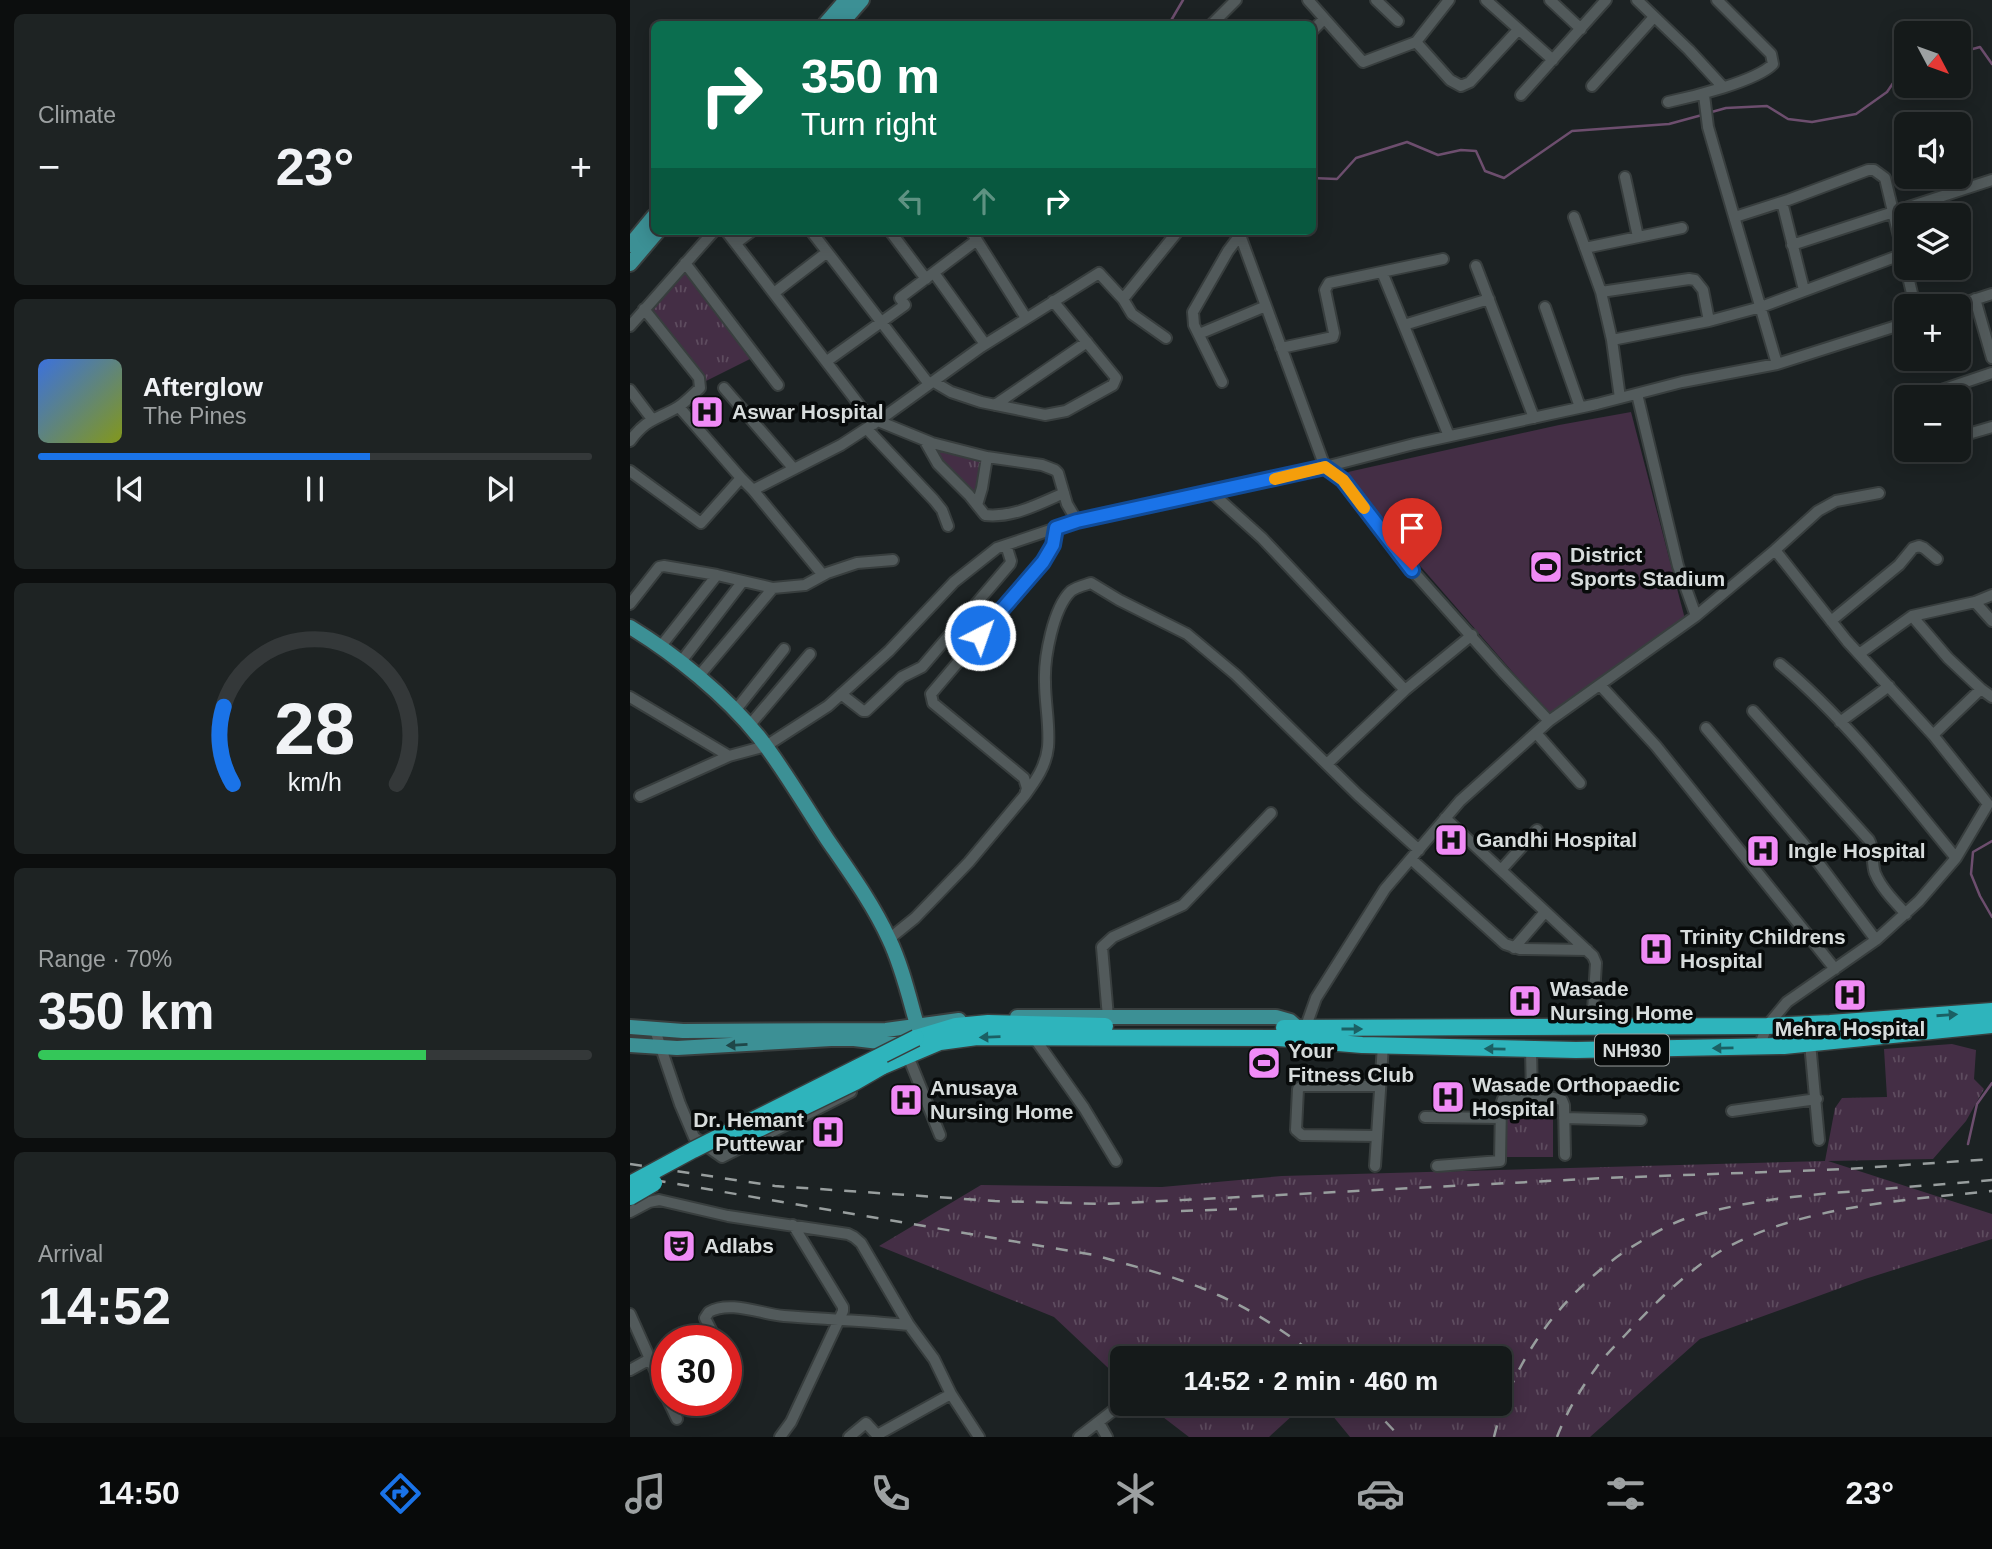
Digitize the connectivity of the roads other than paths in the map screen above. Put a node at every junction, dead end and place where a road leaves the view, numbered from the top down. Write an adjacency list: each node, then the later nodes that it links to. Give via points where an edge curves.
1 (846, 0): 15 (main road)
2 (862, 0): 16 (main road)
3 (1236, 0): 17 (street)
4 (1308, 0): 13 (street)
5 (1449, 0): 21 (street)
6 (1486, 0): 20 (street)
7 (1550, 0): 19 (street)
8 (1606, 0): 19 (street)
9 (1637, 0): 12 (street)
10 (1717, 0): 24 (street, via 1772,59 1762,72)
11 (1381, 2): 14 (street)
12 (1654, 17): 23 (street); 24 (street)
13 (1324, 19): 18 (street); 21 (street, via 1363,62)
14 (1398, 20)
15 (828, 21)
16 (844, 21)
17 (1215, 21)
18 (1316, 27)
19 (1581, 29): 22 (street)
20 (1518, 30): 21 (street, via 1471,82 1461,86); 22 (street)
21 (1416, 42)
22 (1553, 60): 25 (street)
23 (1592, 86)
24 (1723, 87): 26 (street)
25 (1521, 95)
26 (1704, 95): 27 (street); 34 (street, via 1708,127)
27 (1668, 102)
28 (1625, 177): 47 (street)
29 (1992, 180): 31 (street)
30 (1782, 202): 31 (street, via 1874,170 1885,178); 34 (street); 50 (street)
31 (1893, 212): 32 (street); 50 (street)
32 (1894, 216)
33 (1574, 217): 51 (street)
34 (1735, 217): 71 (street)
35 (651, 220): 49 (main road)
36 (1682, 228): 47 (street)
37 (655, 235): 56 (main road)
38 (710, 235): 55 (street)
39 (729, 235): 48 (street)
40 (747, 235): 48 (street)
41 (814, 235): 52 (street)
42 (894, 235): 59 (street)
43 (1175, 235): 64 (street)
44 (1240, 235): 79 (street, via 1193,312)
45 (1242, 235): 69 (street)
46 (974, 236): 59 (street); 73 (street)
47 (1638, 237): 51 (street)
48 (736, 243): 62 (street)
49 (630, 245)
50 (1792, 245): 60 (street)
51 (1585, 248): 61 (street)
52 (826, 253): 62 (street); 74 (street)
53 (1894, 257): 60 (street)
54 (1443, 259): 58 (street)
55 (685, 263): 72 (street); 91 (street)
56 (630, 264)
57 (1476, 265): 65 (street)
58 (1382, 272): 76 (street); 84 (street, via 1327,286 1331,339)
59 (930, 276): 74 (street, via 900,298 905,305); 83 (street)
60 (1804, 290): 71 (street)
61 (1601, 292): 75 (street, via 1695,280 1703,290); 81 (street)
62 (774, 293): 86 (street)
63 (1992, 293): 66 (street)
64 (1123, 299): 68 (street, via 1099,273); 80 (street, via 1132,314)
65 (1489, 299): 76 (street); 100 (street)
66 (1975, 299): 67 (street); 85 (street)
67 (1971, 300)
68 (1053, 301): 73 (street); 82 (street)
69 (1266, 306): 79 (street); 84 (street)
70 (1545, 307): 99 (street)
71 (1761, 307): 75 (street); 87 (street)
72 (644, 309): 77 (street); 98 (street, via 701,381 700,388)
73 (1026, 318): 83 (street)
74 (881, 321): 86 (street); 90 (street)
75 (1709, 321): 81 (street)
76 (1404, 325): 105 (street)
77 (630, 326)
78 (1894, 327): 87 (street)
79 (1199, 334): 89 (street)
80 (1166, 338)
81 (1612, 340): 96 (street)
82 (1087, 342): 97 (street); 97 (street, via 1116,378 1113,385 1058,414)
83 (985, 344): 90 (street)
84 (1281, 348): 109 (street)
85 (1992, 358)
86 (827, 361): 102 (street)
87 (1777, 364): 95 (street)
88 (1992, 373): 92 (street)
89 (1222, 382)
90 (931, 383): 97 (street); 102 (street)
91 (778, 385)
92 (1957, 385)
93 (724, 388): 110 (street)
94 (630, 390): 101 (street)
95 (1637, 394): 96 (street); 132 (street, via 1678,566)
96 (1620, 398): 99 (street)
97 (995, 405)
98 (679, 407): 101 (street); 112 (street)
99 (1580, 407): 100 (street)
100 (1534, 418): 105 (street)
101 (652, 419): 106 (street)
102 (873, 425): 107 (street); 110 (street); 119 (street, via 942,510)
103 (1992, 428): 104 (street)
104 (1971, 434)
105 (1449, 436): 109 (street)
106 (630, 441)
107 (925, 441): 108 (street); 117 (street, via 938,464)
108 (987, 457): 115 (street, via 1050,468 1058,473); 117 (street)
109 (1325, 467): 114 (street); 137 (street, via 1343,480 1412,570)
110 (794, 469): 113 (street)
111 (630, 471): 112 (street, via 701,523)
112 (741, 478): 113 (street)
113 (753, 489): 126 (street)
114 (1211, 492): 118 (street); 148 (street, via 1262,538)
115 (1064, 493): 117 (street, via 1012,513 988,516); 118 (street)
116 (1879, 493): 122 (street, via 1828,505)
117 (977, 505)
118 (1077, 521): 120 (street)
119 (948, 526)
120 (1056, 528): 121 (street); 165 (street, via 1043,562 931,694 933,703 1024,778)
121 (1006, 545): 149 (street, via 954,582); 149 (street, via 1010,564 922,667 902,677 866,711)
122 (1775, 550): 132 (street); 134 (street)
123 (1937, 559): 134 (street, via 1924,548 1913,548)
124 (894, 560): 126 (street, via 857,563)
125 (717, 575): 127 (street); 131 (street, via 659,567); 138 (street)
126 (823, 575): 128 (street, via 804,586)
127 (743, 581): 128 (street); 142 (street)
128 (773, 588): 144 (street)
129 (1992, 595): 130 (street)
130 (1975, 603): 133 (street); 135 (street)
131 (630, 604)
132 (1696, 616): 145 (street)
133 (1912, 616): 141 (street); 147 (street)
134 (1831, 621): 141 (street)
135 (1992, 621)
136 (630, 627): 138 (main road)
137 (1472, 635): 148 (street); 154 (street)
138 (661, 646): 142 (main road)
139 (784, 649): 152 (street)
140 (810, 654): 156 (street)
141 (1859, 654): 146 (street)
142 (680, 663): 144 (main road)
143 (1780, 664): 155 (street)
144 (698, 677): 152 (main road)
145 (1600, 685): 154 (street); 180 (street, via 1656,746)
146 (1889, 686): 155 (street); 159 (street)
147 (1981, 689): 151 (street); 159 (street)
148 (1405, 690): 162 (street)
149 (841, 694): 160 (street)
150 (630, 697): 161 (street)
151 (1992, 697)
152 (735, 711): 156 (main road)
153 (1753, 711): 175 (street, via 1869,840 1876,877)
154 (1549, 721): 158 (street)
155 (1840, 722): 172 (street)
156 (749, 726): 160 (main road)
157 (1706, 728): 177 (street, via 1808,849)
158 (1536, 733): 163 (street); 169 (street)
159 (1933, 734): 167 (street)
160 (766, 746): 161 (street); 176 (main road)
161 (729, 756): 166 (street)
162 (1327, 764): 165 (street, via 1187,634 1091,583 1073,589 1062,603 1050,636 1045,681 1048,749 1041,774); 171 (street)
163 (1580, 783)
164 (1992, 792): 167 (street)
165 (1025, 795): 176 (street, via 969,862)
166 (640, 796)
167 (1988, 804): 172 (street)
168 (1271, 813): 181 (street, via 1183,905 1105,943)
169 (1446, 818): 171 (street); 173 (street)
170 (1536, 830): 173 (street)
171 (1415, 855): 178 (street, via 1500,940); 187 (street, via 1385,890)
172 (1956, 858): 175 (street)
173 (1501, 870): 174 (street)
174 (1545, 912): 178 (street); 179 (street)
175 (1906, 914): 177 (street)
176 (889, 939): 183 (main road)
177 (1876, 940): 180 (street)
178 (1514, 948): 179 (street)
179 (1587, 950): 186 (street, via 1596,963)
180 (1835, 969): 184 (street, via 1787,1002)
181 (1108, 1017): 183 (main road, via 1023,1016); 187 (main road, via 1276,1017 1290,1021)
182 (1988, 1018): 184 (highway, NH930, one-way to 182); 190 (highway, NH930)
183 (917, 1025): 188 (main road, via 886,1030)
184 (1767, 1026): 186 (highway, NH930); 194 (street)
185 (630, 1027): 188 (main road)
186 (1592, 1027): 187 (highway, NH930, one-way to 186)
187 (1296, 1029): 213 (highway, NH930, bridge, via 956,1026 916,1038)
188 (655, 1030): 193 (street)
189 (1033, 1036): 192 (highway, NH930, via 1278,1038); 195 (highway, NH930, one-way to 195, via 977,1037); 210 (street)
190 (1810, 1043): 194 (highway, NH930); 200 (street)
191 (630, 1045): 193 (main road)
192 (1383, 1045): 196 (highway, NH930, one-way to 192); 198 (street)
193 (661, 1047): 195 (main road, one-way to 193, via 831,1039); 197 (street, via 694,1137 722,1157 825,1107)
194 (1759, 1047): 196 (highway, NH930, one-way to 196)
195 (927, 1048): 197 (highway, NH930)
196 (1531, 1049): 199 (street)
197 (902, 1058): 206 (street); 214 (highway, NH930, bridge, via 692,1161)
198 (1379, 1086): 207 (street); 207 (street, via 1303,1086 1298,1089 1296,1130 1302,1135)
199 (1532, 1097): 203 (street, via 1503,1099); 204 (street, via 1562,1100)
200 (1817, 1099): 201 (street); 208 (street)
201 (1732, 1111)
202 (1425, 1117): 203 (street)
203 (1501, 1118): 212 (street, via 1500,1161)
204 (1564, 1118): 205 (street); 209 (street)
205 (1641, 1120)
206 (940, 1135)
207 (1377, 1136): 211 (street)
208 (1819, 1140)
209 (1565, 1155)
210 (1116, 1161)
211 (1375, 1166)
212 (1437, 1166)
213 (630, 1184)
214 (630, 1197)
215 (630, 1212): 216 (street, via 659,1200)
216 (793, 1225): 218 (street, via 843,1307); 220 (street, via 857,1239)
217 (630, 1314): 221 (street)
218 (839, 1319): 219 (street, via 780,1316 733,1307 709,1312 705,1318); 220 (street); 228 (street)
219 (708, 1325)
220 (909, 1325): 223 (street, via 934,1359)
221 (650, 1359): 222 (street)
222 (630, 1370)
223 (951, 1394): 229 (street, via 877,1435 866,1423); 230 (street)
224 (1110, 1414): 227 (street)
225 (676, 1416): 226 (street)
226 (677, 1419)
227 (1099, 1423): 231 (street); 232 (street)
228 (785, 1435)
229 (849, 1437)
230 (979, 1437)
231 (1079, 1437)
232 (1107, 1437)

